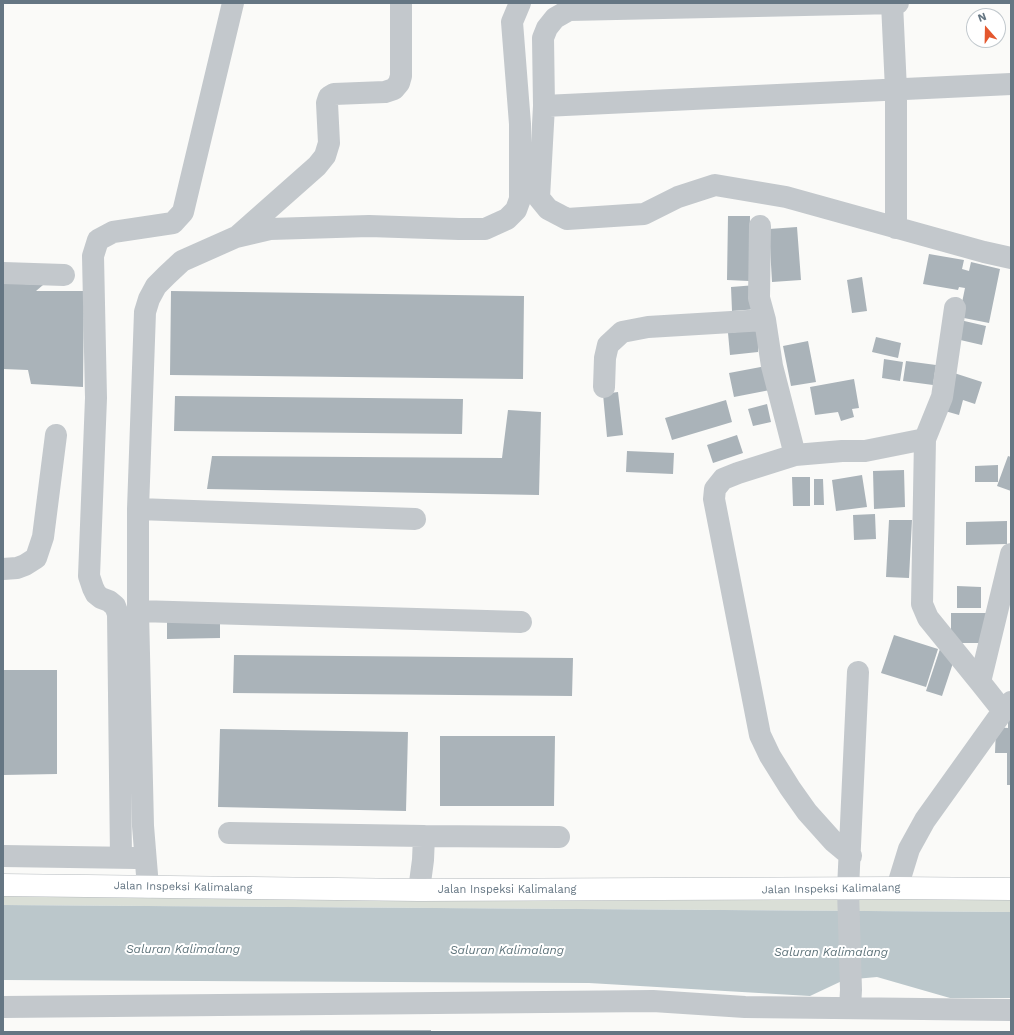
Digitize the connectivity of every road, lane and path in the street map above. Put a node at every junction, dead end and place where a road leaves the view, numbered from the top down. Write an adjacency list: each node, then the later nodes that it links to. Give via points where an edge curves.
1 (234, 3): 35 (street, via 183,212 173,223 113,232 98,240 93,256 96,398 89,576 96,594 110,601 118,614)
2 (401, 3): 11 (street, via 399,83 385,92 334,94 329,97 329,143 325,156 317,166)
3 (520, 3): 11 (street, via 512,22 520,124 520,199 516,210 507,219 485,229 369,226 270,229)
4 (892, 3): 5 (street); 7 (street); 8 (street, via 569,10 555,18 543,38)
5 (898, 3)
6 (1011, 84): 7 (street)
7 (896, 90): 8 (street); 10 (street)
8 (544, 106): 10 (street, via 540,198 548,209 567,218 644,214 678,197 715,185 786,197)
9 (760, 226): 16 (street, via 760,298)
10 (896, 228): 12 (street)
11 (236, 237): 21 (street, via 182,261 156,286 149,299 145,312)
12 (1011, 258)
13 (3, 273): 14 (street)
14 (64, 275)
15 (955, 308): 19 (street, via 942,397)
16 (765, 320): 17 (street, via 648,327 622,332 608,345); 20 (street, via 772,366)
17 (604, 387)
18 (56, 435): 24 (street, via 43,537 36,558 17,568)
19 (925, 439): 20 (street, via 865,451); 28 (street, via 922,604 928,618)
20 (795, 455): 34 (street, via 723,479 715,489 714,499 760,735 770,756 803,806 833,841)
21 (138, 509): 22 (street); 25 (street)
22 (415, 519)
23 (1011, 554): 28 (street)
24 (3, 569)
25 (138, 611): 26 (street); 36 (street)
26 (521, 622)
27 (858, 672): 34 (street)
28 (980, 682): 29 (street)
29 (1007, 706): 39 (street, via 925,820 909,849)
30 (229, 833): 31 (street)
31 (424, 836): 32 (street); 41 (street)
32 (559, 837)
33 (3, 856): 35 (street)
34 (851, 856): 42 (street)
35 (121, 857): 36 (street)
36 (146, 858): 38 (street)
37 (3, 885): 38 (main road, Jalan Inspeksi Kalimalang)
38 (148, 887): 41 (main road, Jalan Inspeksi Kalimalang)
39 (897, 888): 40 (main road, Jalan Inspeksi Kalimalang); 42 (main road, Jalan Inspeksi Kalimalang)
40 (1011, 889)
41 (419, 890): 42 (main road, Jalan Inspeksi Kalimalang)
42 (848, 896): 43 (street)
43 (850, 999): 44 (street, via 746,1007 653,1001); 45 (street)
44 (3, 1007)
45 (1011, 1010)

